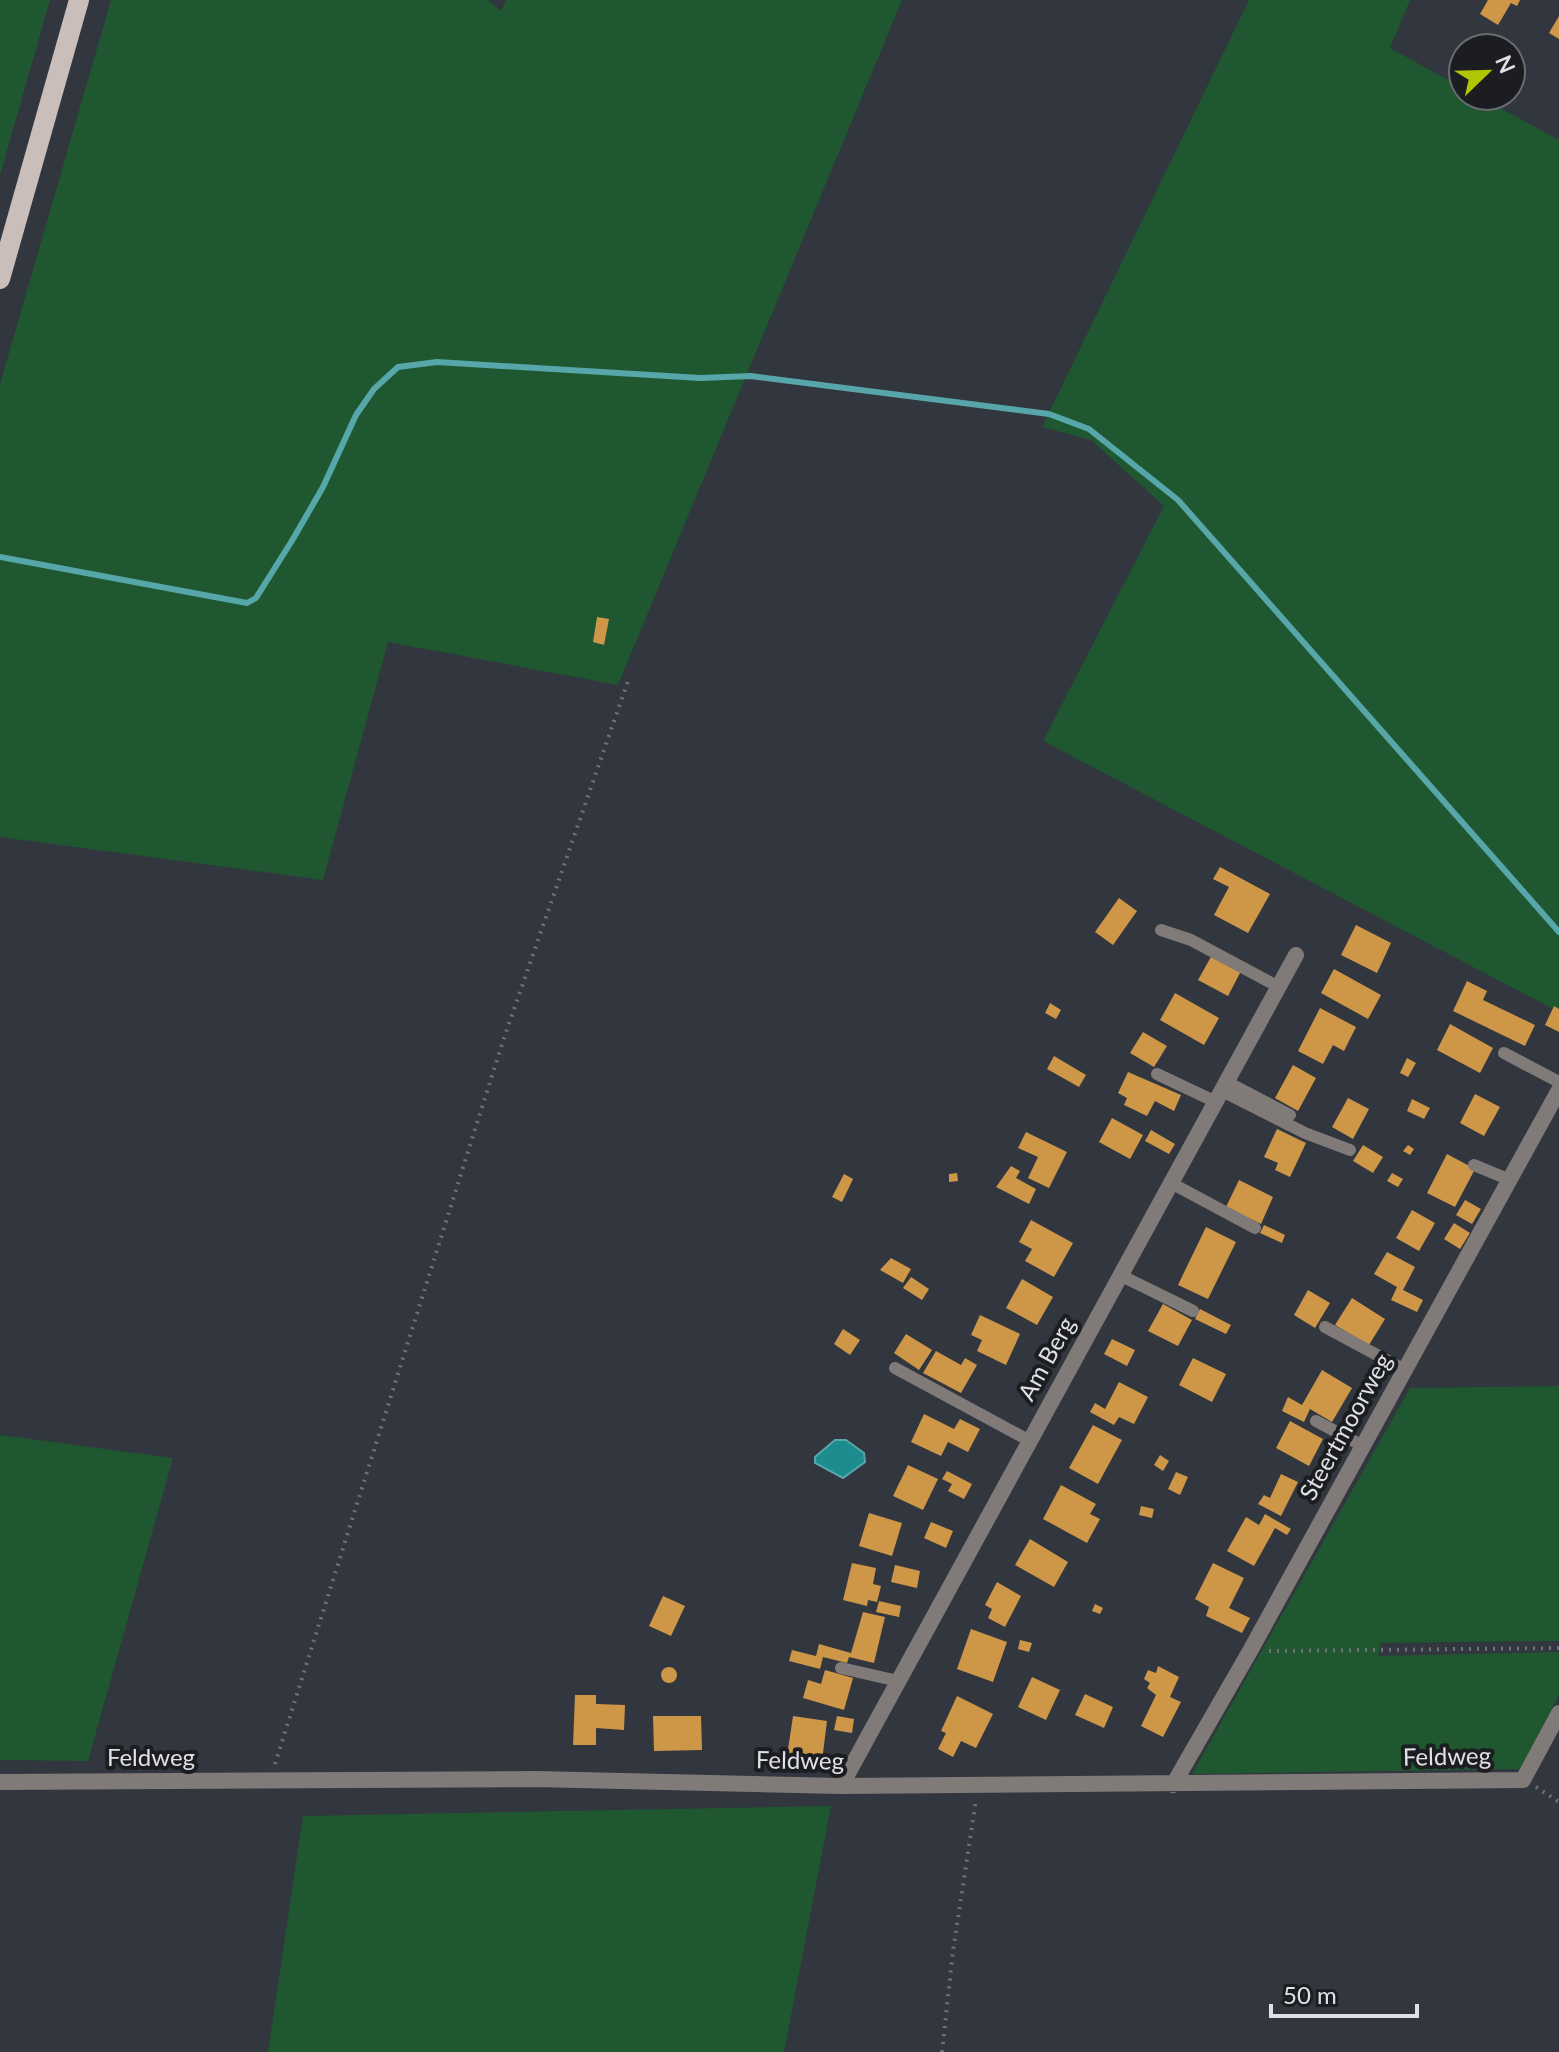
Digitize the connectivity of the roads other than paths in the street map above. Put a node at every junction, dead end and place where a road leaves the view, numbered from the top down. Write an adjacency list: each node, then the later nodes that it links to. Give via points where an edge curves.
1 (79, 0): 2 (main road)
2 (0, 279)
3 (1161, 930): 5 (lane, via 1191,940)
4 (1296, 955): 5 (street, Am Berg)
5 (1279, 987): 10 (street, Am Berg)
6 (1504, 1053): 8 (lane)
7 (1157, 1074): 10 (lane)
8 (1559, 1082)
9 (1559, 1090): 14 (street, Steertmoorweg)
10 (1221, 1091): 11 (lane); 12 (lane); 15 (street, Am Berg)
11 (1290, 1115)
12 (1350, 1150)
13 (1474, 1165): 14 (lane)
14 (1510, 1180): 21 (street, Steertmoorweg)
15 (1171, 1183): 16 (lane); 17 (street, Am Berg)
16 (1255, 1228)
17 (1120, 1275): 18 (lane); 23 (street, Am Berg)
18 (1193, 1311)
19 (1325, 1327): 21 (lane)
20 (895, 1368): 23 (lane)
21 (1405, 1370): 24 (street, Steertmoorweg)
22 (1316, 1421): 24 (lane)
23 (1030, 1441): 26 (street, Am Berg)
24 (1363, 1446): 29 (street, Steertmoorweg)
25 (841, 1668): 26 (lane)
26 (898, 1681): 30 (street, Am Berg)
27 (1559, 1713): 29 (street, Feldweg, via 1523,1780)
28 (0, 1782): 30 (street, Feldweg, via 535,1779)
29 (1173, 1785): 30 (street, Feldweg)
30 (841, 1786)

